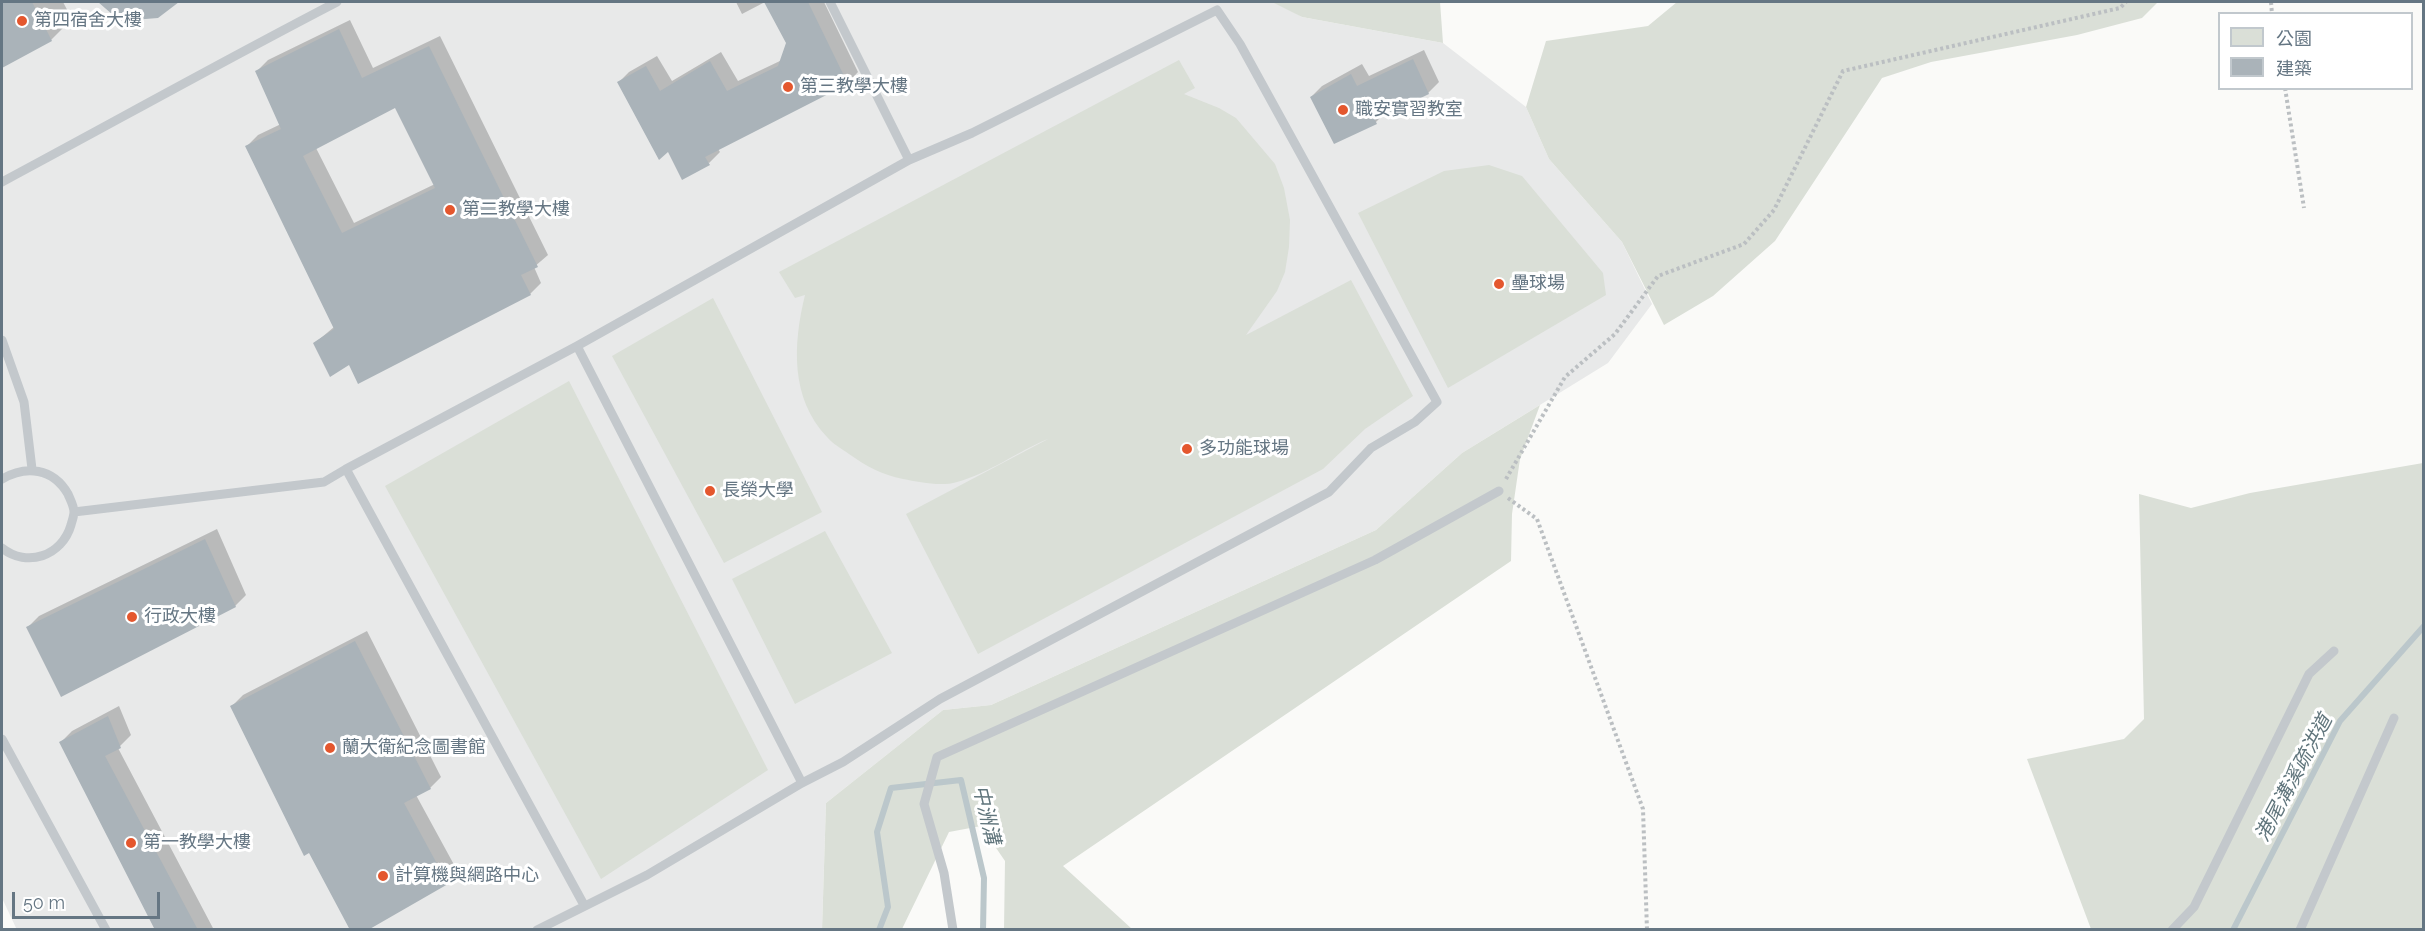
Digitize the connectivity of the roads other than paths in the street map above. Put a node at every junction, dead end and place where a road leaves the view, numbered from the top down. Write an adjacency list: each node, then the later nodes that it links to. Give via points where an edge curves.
1 (337, 2): 4 (lane)
2 (830, 2): 3 (lane)
3 (909, 160): 6 (lane); 16 (lane, via 1217,10 1240,44 1437,402 1415,422 1371,448 1329,492 940,699 843,762)
4 (2, 182)
5 (2, 340): 7 (lane, via 24,402)
6 (577, 346): 8 (lane); 16 (lane)
7 (32, 469): 9 (lane, via 15,471); 11 (lane, via 49,474 63,485)
8 (346, 469): 11 (lane, via 324,482); 17 (lane)
9 (2, 479)
10 (1499, 491): 20 (lane, via 1375,560 937,757 924,804 944,873)
11 (74, 512): 12 (lane, via 68,534 58,548 43,556 25,558)
12 (2, 548)
13 (2334, 651): 21 (lane, via 2309,674 2194,907)
14 (2394, 718): 22 (lane)
15 (2, 739): 18 (lane)
16 (802, 783): 17 (lane, via 647,875)
17 (584, 905): 19 (lane)
18 (106, 930)
19 (537, 930)
20 (953, 930)
21 (2172, 930)
22 (2300, 930)

